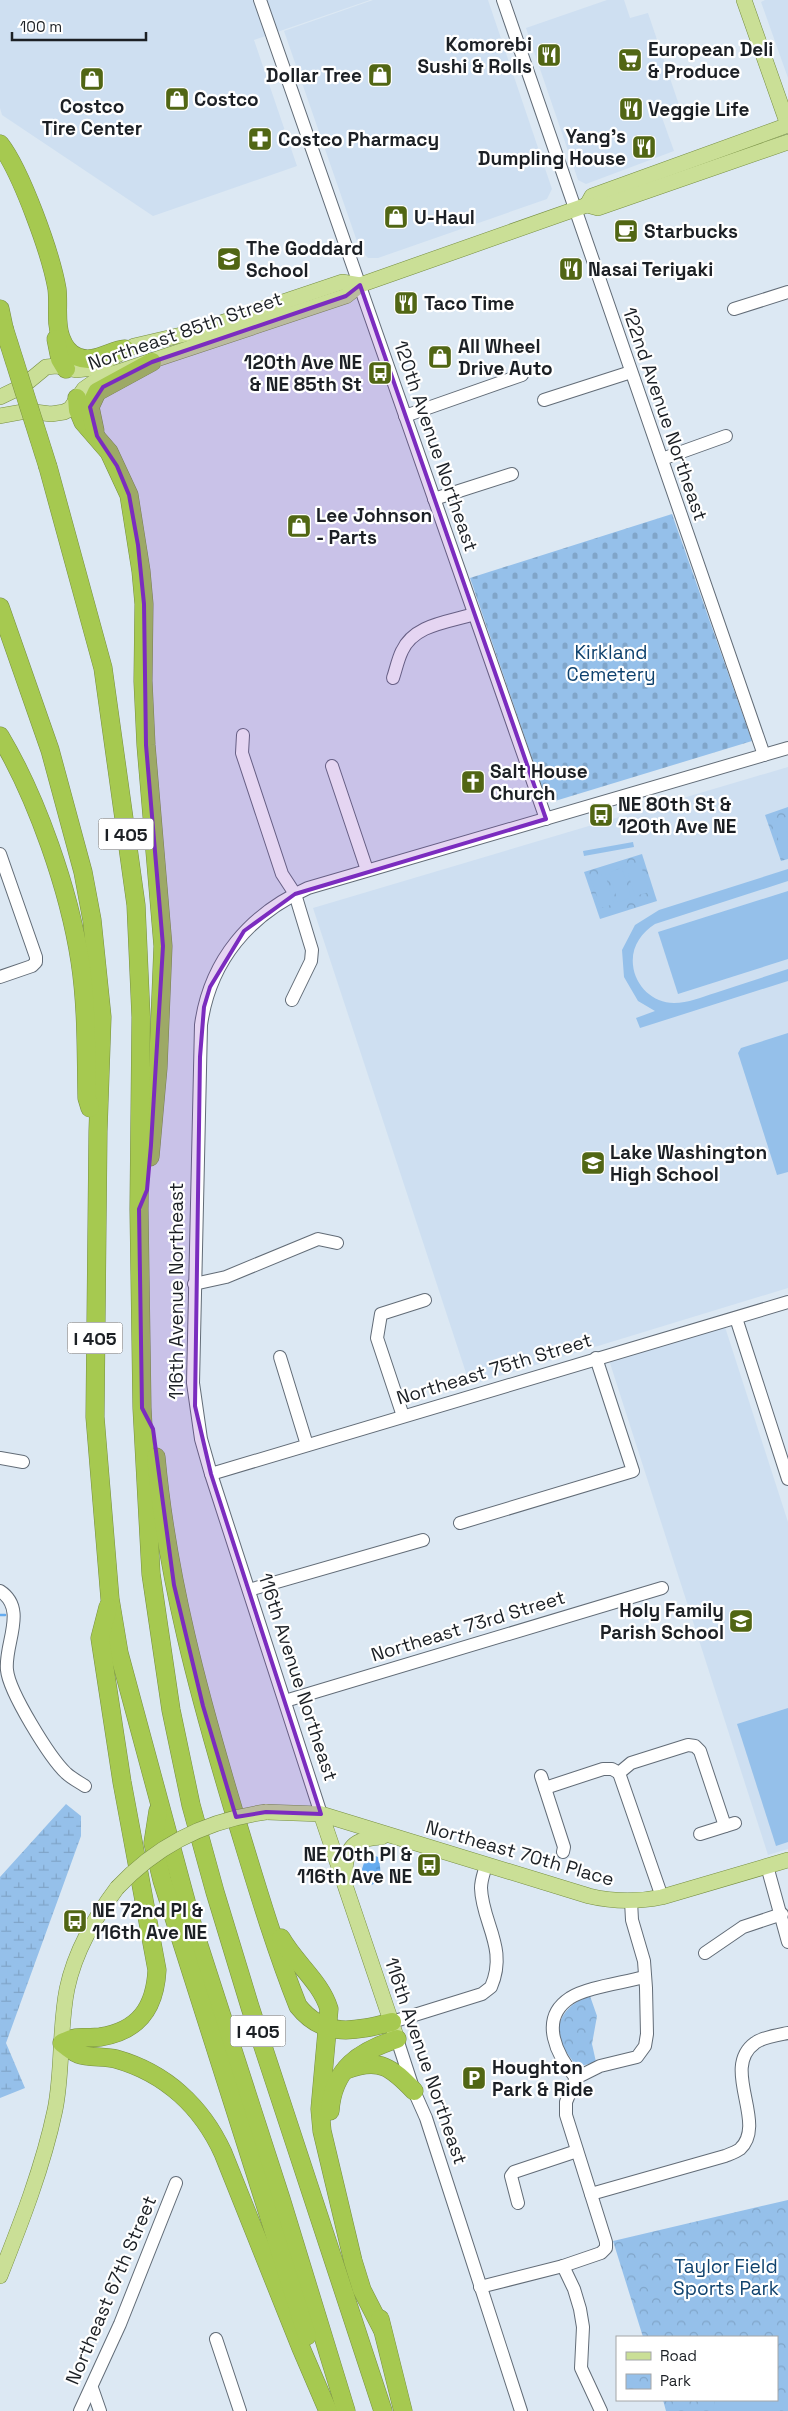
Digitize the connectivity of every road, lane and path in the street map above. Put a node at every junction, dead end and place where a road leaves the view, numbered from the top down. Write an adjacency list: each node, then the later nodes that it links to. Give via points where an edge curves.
1 (260, 0): 8 (street, 120th Avenue Northeast)
2 (503, 0): 7 (street, 122nd Avenue Northeast)
3 (744, 0): 4 (main road)
4 (788, 125): 7 (main road, Northeast 85th Street, via 592,196)
5 (788, 142): 7 (main road, Northeast 85th Street, via 598,208)
6 (0, 144): 12 (highway, via 14,166 50,261 57,289)
7 (582, 207): 8 (main road, Northeast 85th Street); 16 (street, 122nd Avenue Northeast)
8 (360, 285): 13 (main road, Northeast 85th Street, via 342,282 194,332); 14 (main road, Northeast 85th Street, via 346,296); 22 (street, 120th Avenue Northeast)
9 (788, 292): 11 (street)
10 (0, 309): 43 (highway, I 405, bridge, via 48,467 103,668 136,905 141,1017)
11 (734, 309)
12 (59, 329): 13 (highway, via 65,347 82,359); 15 (highway, via 56,339)
13 (125, 349): 15 (main road, Northeast 85th Street, via 93,368)
14 (152, 362): 19 (main road, Northeast 85th Street, via 94,382); 23 (highway, via 97,392 90,414)
15 (66, 368): 18 (main road, Northeast 85th Street, via 46,367 23,386); 19 (main road, via 74,382)
16 (631, 372): 20 (street); 25 (street, 122nd Avenue Northeast)
17 (522, 374): 22 (street)
18 (0, 396)
19 (77, 398): 21 (main road, Northeast 85th Street, via 70,409 59,414 27,411); 23 (highway, via 83,422)
20 (544, 400)
21 (0, 416)
22 (405, 416): 27 (street, 120th Avenue Northeast)
23 (97, 436): 43 (highway, via 123,480 134,514 138,544 144,604 146,745 163,946 158,1068 147,1190)
24 (726, 436): 25 (street)
25 (662, 459): 34 (street, 122nd Avenue Northeast)
26 (512, 474): 27 (street)
27 (434, 499): 29 (street, 120th Avenue Northeast)
28 (0, 607): 42 (highway, I 405, via 50,750 83,872 92,920 102,1017)
29 (474, 614): 30 (street, via 425,628 412,637 402,650); 36 (street, 120th Avenue Northeast)
30 (393, 678)
31 (243, 735): 39 (street, via 242,753 282,874)
32 (0, 736): 42 (highway, via 46,834 74,932 83,985 88,1098)
33 (788, 748): 34 (street, 116th Avenue Northeast)
34 (764, 754): 36 (street, 116th Avenue Northeast)
35 (332, 766): 38 (street)
36 (546, 819): 38 (street, 116th Avenue Northeast)
37 (0, 854): 40 (street, via 36,957 32,966)
38 (367, 870): 39 (street, 116th Avenue Northeast)
39 (294, 894): 41 (street, via 312,950 311,961); 45 (street, 116th Avenue Northeast, via 266,911 237,939 215,974 204,1007)
40 (0, 978)
41 (292, 1000)
42 (98, 1131): 63 (highway, I 405, via 95,1417)
43 (139, 1209): 51 (highway, I 405)
44 (337, 1243): 45 (street, via 318,1239 226,1277)
45 (194, 1284): 56 (street, 116th Avenue Northeast, via 194,1398)
46 (425, 1300): 52 (street, via 381,1314 377,1338)
47 (788, 1302): 48 (street, Northeast 75th Street)
48 (736, 1318): 50 (street, Northeast 75th Street); 57 (street)
49 (280, 1357): 53 (street)
50 (596, 1358): 52 (street, Northeast 75th Street); 58 (street, via 633,1471)
51 (142, 1408): 77 (highway, via 153,1428 174,1585 200,1697); 106 (highway, I 405, via 150,1574 171,1710 191,1805 250,2008)
52 (403, 1416): 53 (street, Northeast 75th Street)
53 (307, 1445): 56 (street, Northeast 75th Street)
54 (0, 1458): 55 (street)
55 (23, 1462)
56 (211, 1474): 61 (street, 116th Avenue Northeast)
57 (788, 1479)
58 (460, 1523)
59 (423, 1540): 61 (street)
60 (662, 1588): 64 (street, Northeast 73rd Street)
61 (249, 1590): 64 (street, 116th Avenue Northeast)
62 (0, 1591): 66 (street, via 11,1602 15,1613 7,1653 10,1684 66,1774)
63 (110, 1599): 67 (highway, I 405, via 123,1672); 87 (highway, via 100,1638 122,1782 157,1970 156,1986 145,2014 122,2032 97,2037 77,2036)
64 (285, 1701): 68 (street, 116th Avenue Northeast)
65 (619, 1773): 69 (street, via 631,1763 688,1745 696,1746 730,1825); 71 (street, via 612,1769 603,1770 543,1782); 76 (street)
66 (85, 1786)
67 (159, 1805): 104 (highway, via 153,1842 162,1880); 105 (highway, I 405, via 193,1927)
68 (321, 1814): 70 (main road, Northeast 70th Place); 75 (main road, 116th Avenue Northeast); 87 (main road, Northeast 70th Place, bridge, via 266,1812 217,1822 184,1836 155,1854 117,1888 92,1924 75,1961 67,1990)
69 (700, 1834)
70 (388, 1836): 73 (main road, Northeast 70th Place); 75 (main road, via 361,1839 347,1852)
71 (563, 1852)
72 (788, 1860): 74 (main road, Northeast 70th Place)
73 (486, 1865): 78 (main road, Northeast 70th Place, via 590,1896); 83 (street, via 481,1882 482,1897 497,1950 491,1987 482,1994)
74 (767, 1866): 76 (main road, Northeast 70th Place); 79 (street)
75 (345, 1883): 83 (main road, 116th Avenue Northeast)
76 (662, 1897): 78 (main road, Northeast 70th Place)
77 (261, 1898): 84 (highway, via 289,1952 324,1996 331,2015); 84 (highway, via 298,2006 316,2024)
78 (631, 1901): 82 (street, via 632,1920 644,1961)
79 (782, 1914): 80 (street); 81 (street, via 743,1927)
80 (788, 1942)
81 (705, 1953)
82 (644, 1977): 89 (street, via 645,2046 637,2056 600,2066); 89 (street, via 578,1994 560,2007 553,2019 554,2044 562,2061)
83 (392, 2022): 84 (highway, via 361,2030); 86 (main road, 116th Avenue Northeast)
84 (329, 2029): 98 (highway, via 320,2109 322,2130 352,2261 362,2290)
85 (788, 2033): 93 (street, via 756,2042 745,2052 741,2063 748,2120 747,2136 740,2149 726,2156)
86 (397, 2039): 88 (highway, via 362,2052); 90 (street, 116th Avenue Northeast)
87 (62, 2043): 96 (main road, Northeast 70th Place, via 50,2132); 104 (highway, via 79,2054 115,2059 149,2072 179,2092 207,2123 223,2153 301,2348)
88 (346, 2070): 90 (highway, via 365,2064 391,2068); 98 (highway, via 334,2090 330,2112 343,2178)
89 (576, 2078): 91 (street, via 566,2102 566,2115)
90 (414, 2091): 97 (street, 116th Avenue Northeast)
91 (577, 2151): 93 (street); 94 (street, via 514,2172 511,2176)
92 (176, 2183): 100 (street, Northeast 67th Street)
93 (591, 2194): 95 (street, via 606,2248 601,2253)
94 (518, 2203)
95 (563, 2266): 97 (street); 109 (street, via 580,2309 583,2327 581,2368)
96 (0, 2276)
97 (480, 2287): 108 (street, 116th Avenue Northeast)
98 (382, 2329): 107 (highway)
99 (216, 2339): 103 (street)
100 (92, 2388): 101 (street, Northeast 67th Street); 102 (street)
101 (80, 2411)
102 (100, 2411)
103 (240, 2411)
104 (330, 2411)
105 (346, 2411)
106 (382, 2411)
107 (403, 2411)
108 (521, 2411)
109 (601, 2411)

